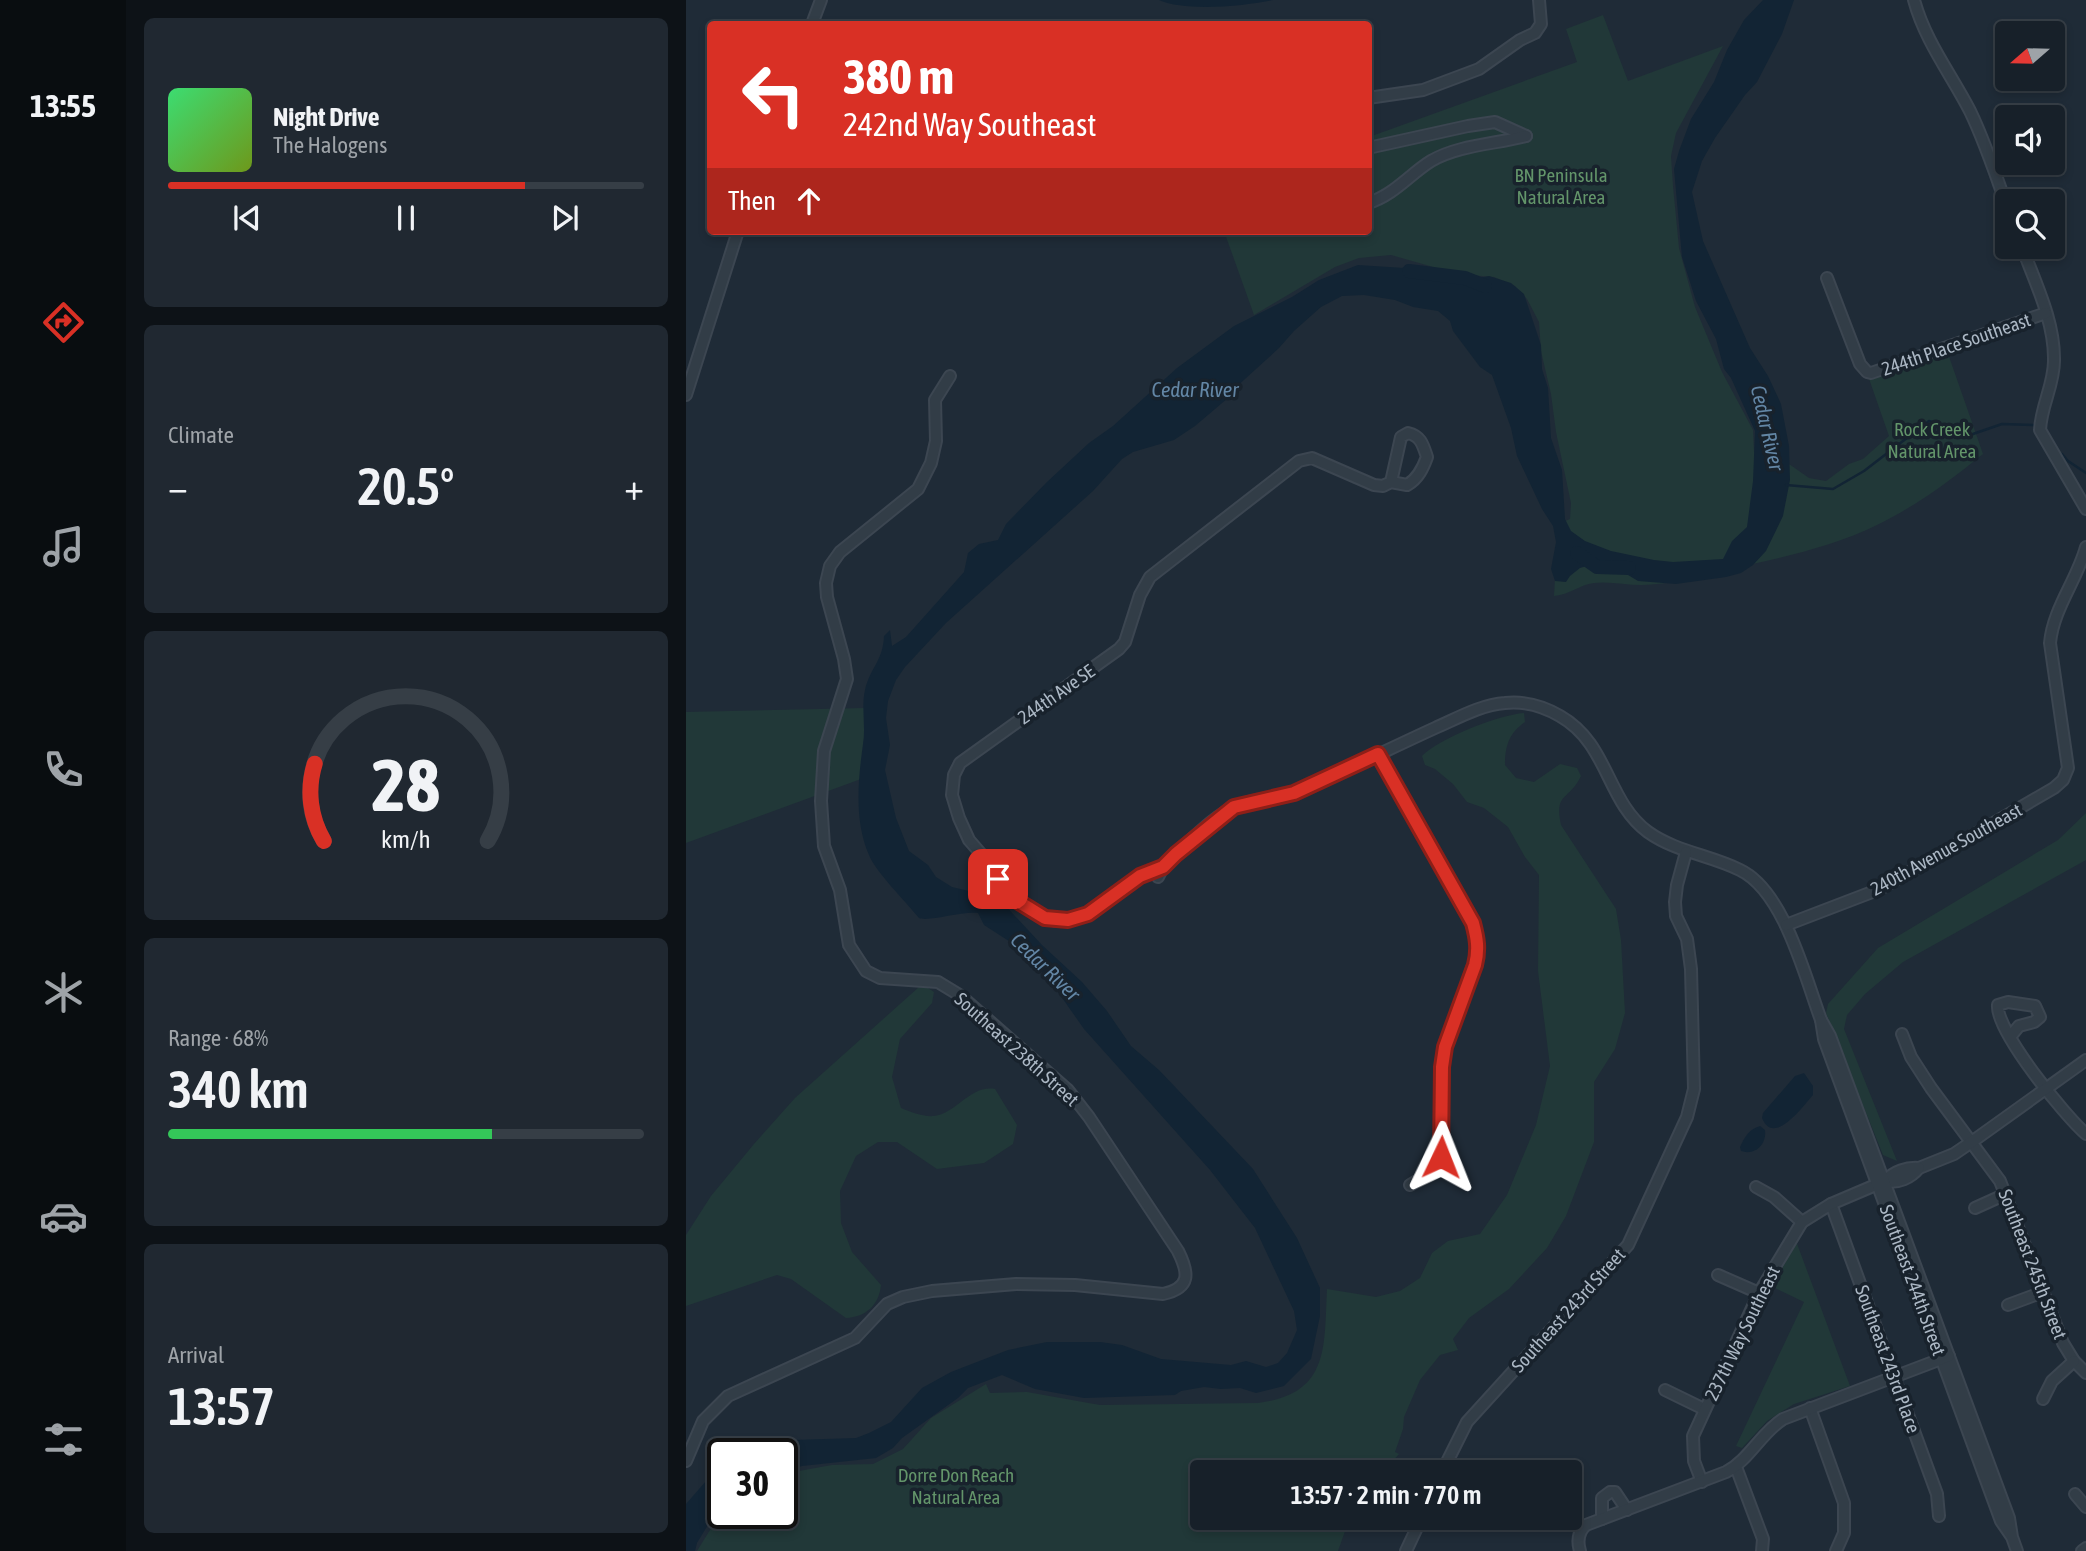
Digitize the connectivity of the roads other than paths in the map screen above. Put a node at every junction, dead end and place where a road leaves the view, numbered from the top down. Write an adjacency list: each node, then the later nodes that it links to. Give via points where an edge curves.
1 (821, 0): 4 (street)
2 (1539, 0): 5 (street, via 1541,24 1535,33 1479,68 1423,90)
3 (1919, 1): 7 (street, via 1925,31 1982,137)
4 (816, 21)
5 (1372, 97)
6 (1372, 147): 8 (street, via 1495,122 1526,136 1432,160)
7 (2001, 189)
8 (1372, 201)
9 (737, 235): 14 (street)
10 (2026, 259): 12 (street)
11 (1828, 278): 12 (street, 244th Place Southeast, via 1867,372 1876,373)
12 (2046, 313): 16 (street, via 2053,380 2040,429)
13 (950, 376): 48 (street, Southeast 238th Street, via 935,400 934,452 918,489 830,566 827,597 847,679 824,751 821,801 826,857 840,890 849,945 866,971 880,978 938,982 961,996 1068,1090 1178,1251 1185,1279 1174,1292 1163,1294 1016,1284 903,1297 887,1304 855,1338 728,1396 703,1421)
14 (686, 396)
15 (1391, 482): 15 (street, 244th Ave SE, via 1401,437 1415,435 1427,457 1424,466 1407,485); 18 (street, 244th Ave SE, via 1374,485 1312,458 1299,460 1150,577 1119,649 960,762 952,795 969,840 989,863 1002,889 1039,916 1068,920 1088,914 1140,876 1160,872 1234,807 1294,793)
16 (2086, 509)
17 (2086, 547): 21 (street, 240th Avenue Southeast, via 2051,626 2068,768 2063,780 1880,889)
18 (1378, 754): 19 (street, 244th Ave SE, via 1486,706 1524,702 1543,708 1583,733 1635,821); 29 (street, via 1473,923 1478,951 1445,1047 1441,1157 1432,1172)
19 (1686, 852): 20 (street, 244th Ave SE); 47 (street, Southeast 243rd Street, via 1675,902 1691,969 1694,1089 1687,1117 1628,1245 1467,1422)
20 (1749, 876): 21 (street, Southeast 244th Street, via 1768,895)
21 (1786, 925): 28 (street, Southeast 244th Street)
22 (1902, 1034): 27 (street, Southeast 245th Street, via 1926,1091)
23 (2010, 1037): 25 (street)
24 (2086, 1060): 25 (street, 237th Way Southeast)
25 (2046, 1089): 26 (street); 27 (street, 237th Way Southeast)
26 (2086, 1134)
27 (1973, 1141): 28 (street, 237th Way Southeast, via 1913,1175 1894,1183); 31 (street, Southeast 245th Street)
28 (1882, 1182): 32 (street, 237th Way Southeast); 39 (street, Southeast 244th Street)
29 (1410, 1185)
30 (1756, 1187): 34 (street)
31 (2006, 1194): 33 (street); 36 (street, Southeast 245th Street)
32 (1831, 1204): 34 (street, 237th Way Southeast); 42 (street, Southeast 243rd Place)
33 (1975, 1208)
34 (1802, 1222): 37 (street, 237th Way Southeast)
35 (1718, 1275): 37 (street)
36 (2043, 1292): 38 (street); 40 (street, Southeast 245th Street)
37 (1759, 1293): 46 (street, 237th Way Southeast)
38 (2008, 1305)
39 (1946, 1357): 42 (street); 61 (street, Southeast 244th Street, via 2001,1521)
40 (2074, 1361): 41 (street, Southeast 245th Street); 44 (street, via 2052,1381)
41 (2086, 1373)
42 (1895, 1376): 45 (street); 54 (street, Southeast 243rd Place, via 1937,1494)
43 (1665, 1390): 46 (street)
44 (2043, 1399)
45 (1810, 1408): 49 (street, via 1773,1425); 60 (street, via 1844,1503 1844,1533)
46 (1704, 1409): 50 (street, 237th Way Southeast, via 1692,1452)
47 (1449, 1460)
48 (686, 1461)
49 (1736, 1467): 50 (street); 59 (street, via 1763,1539)
50 (1702, 1482): 53 (street)
51 (2075, 1494): 52 (street)
52 (2086, 1507)
53 (1627, 1510): 55 (street); 55 (street, via 1615,1492 1610,1492 1602,1498)
54 (1939, 1516)
55 (1602, 1519): 58 (street, via 1582,1529)
56 (1416, 1530): 57 (street)
57 (1406, 1551)
58 (1580, 1551)
59 (1762, 1551)
60 (1836, 1551)
61 (2017, 1551)

